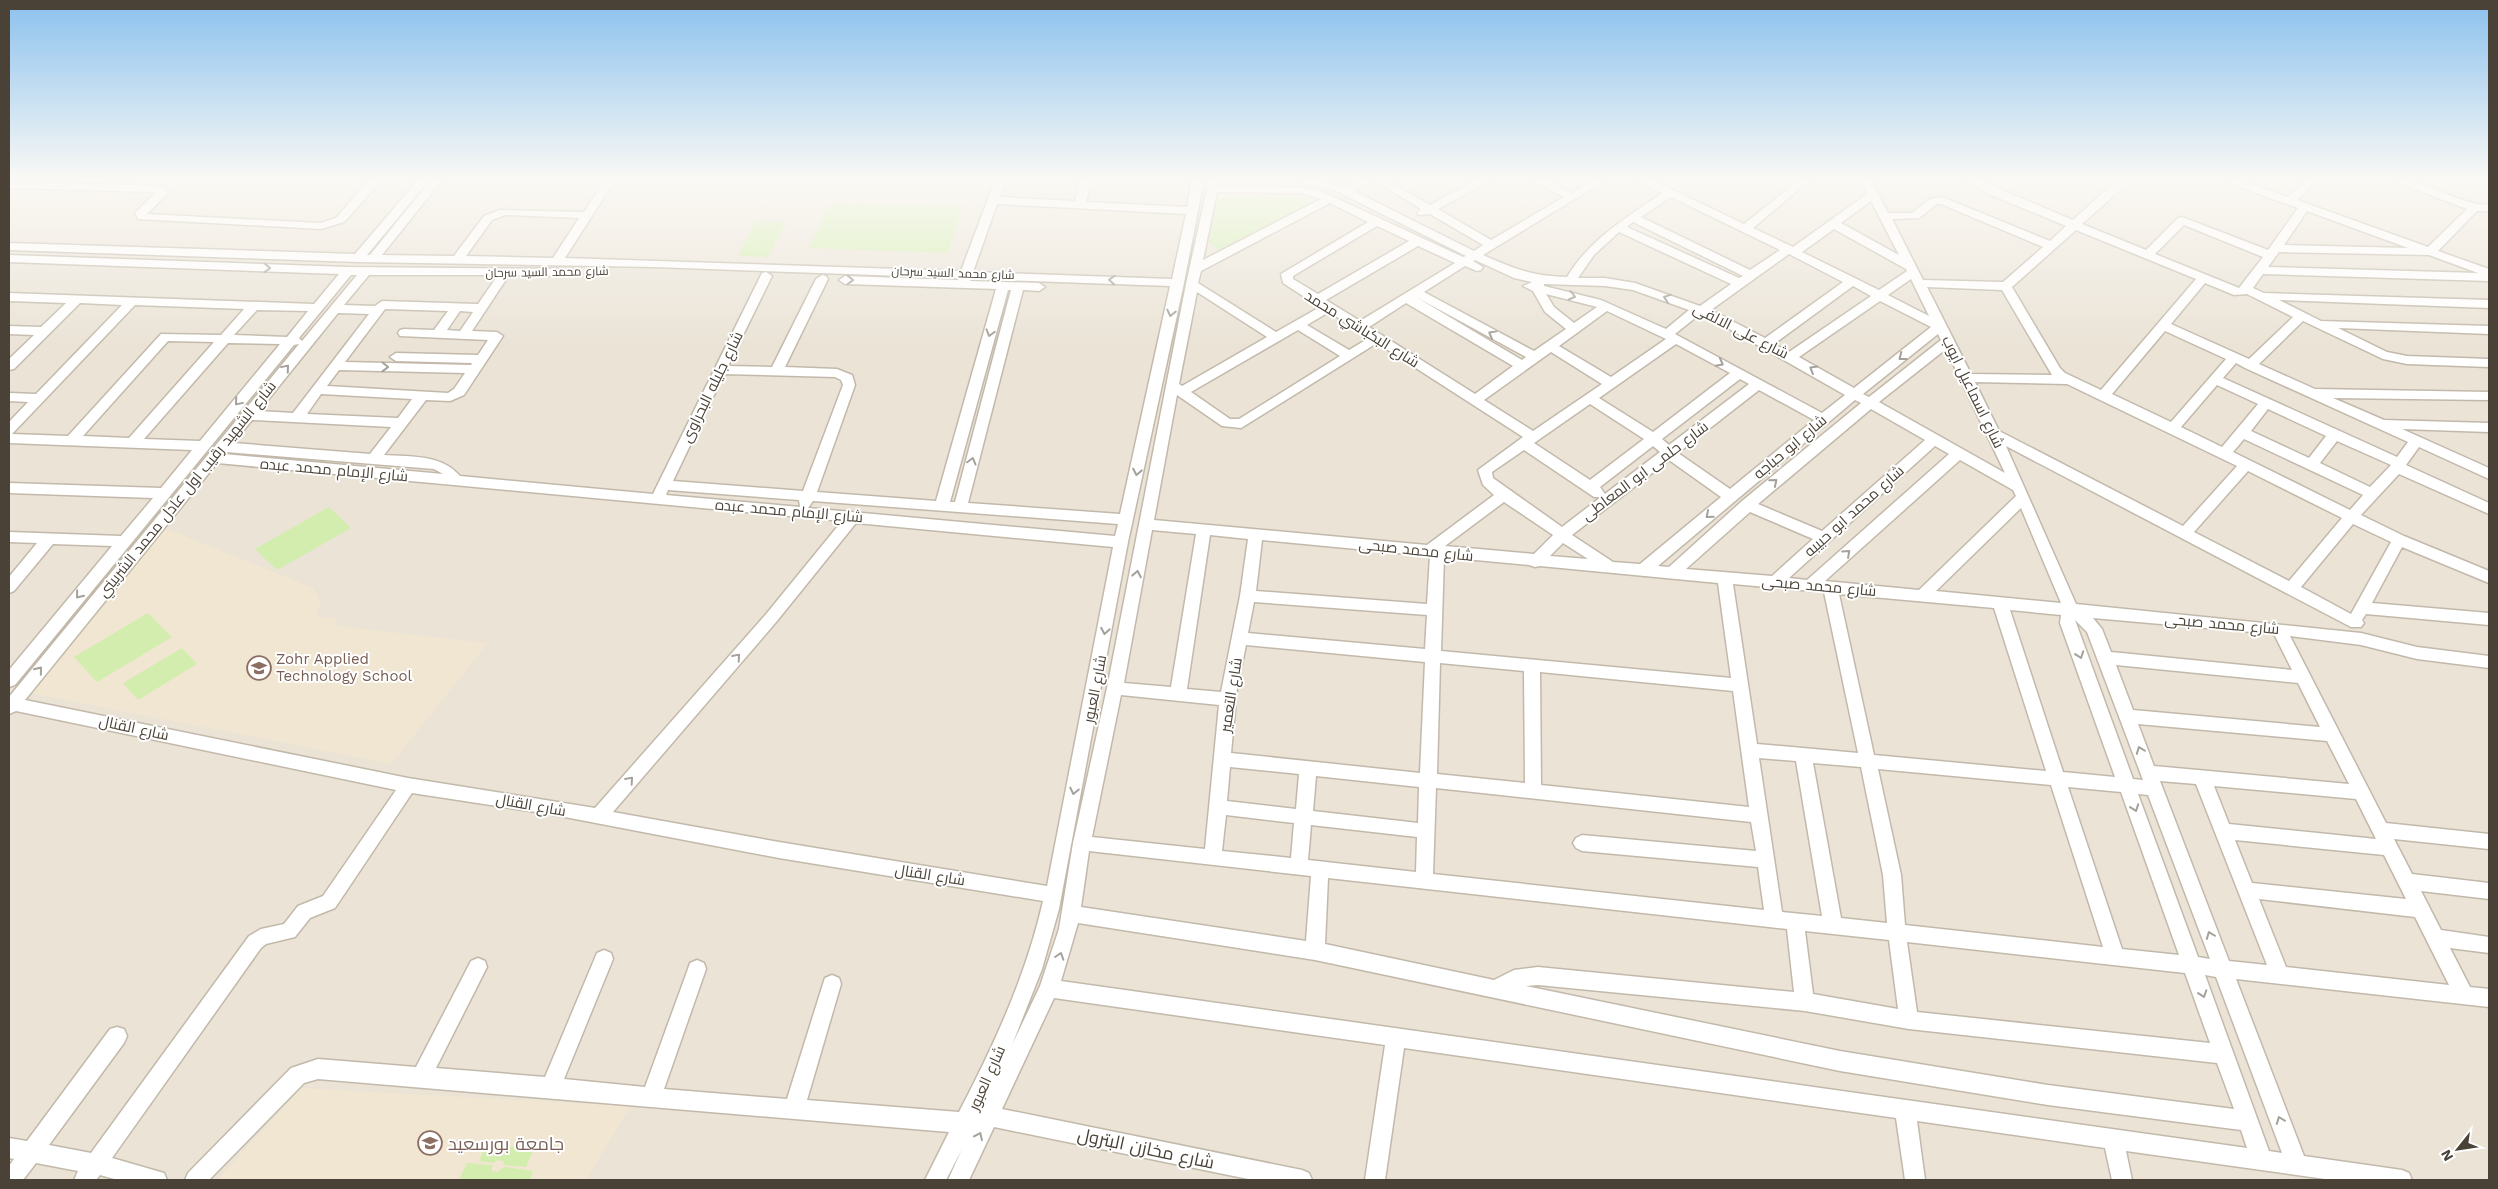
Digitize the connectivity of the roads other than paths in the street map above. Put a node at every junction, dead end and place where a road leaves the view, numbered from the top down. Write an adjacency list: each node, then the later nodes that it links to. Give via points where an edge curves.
1 (377, 235): 39 (street)
2 (392, 235): 45 (street, شارع الشهيد رقيب اول عادل محمد الشربيني)
3 (473, 235): 41 (street)
4 (573, 235): 43 (street)
5 (980, 235): 57 (street)
6 (1190, 235): 60 (street, شارع العبور)
7 (1198, 235): 60 (street, شارع العبور)
8 (1266, 235): 60 (street)
9 (1353, 235): 73 (street, شارع البكباشي محمد, via 1285,277)
10 (1407, 235): 29 (street, شارع على الالفى)
11 (1430, 235): 40 (street, شارع على الالفى)
12 (1475, 235): 30 (street)
13 (1507, 235): 30 (street)
14 (1609, 235): 59 (street, via 1588,252)
15 (1635, 235): 62 (street)
16 (1670, 235): 53 (street)
17 (1759, 235): 33 (street)
18 (1816, 235): 33 (street)
19 (1852, 235): 52 (street)
20 (1894, 235): 52 (street, شارع اسماعيل ايوب)
21 (2027, 235): 31 (street)
22 (2064, 235): 31 (street)
23 (2098, 235): 37 (street)
24 (2167, 235): 37 (street)
25 (2226, 235): 34 (street)
26 (2283, 235): 34 (street)
27 (2385, 235): 35 (street)
28 (2447, 235): 35 (street)
29 (1418, 241): 40 (street, شارع على الالفى); 73 (street)
30 (1491, 245): 40 (street)
31 (2052, 246): 66 (street)
32 (9, 247): 36 (street, شارع محمد السيد سرحان)
33 (1791, 251): 53 (street); 61 (street)
34 (2272, 252): 35 (street); 46 (street)
35 (2430, 252): 48 (street)
36 (196, 253): 39 (street, شارع محمد السيد سرحان); 44 (street)
37 (2147, 256): 58 (street)
38 (9, 258): 44 (street, شارع محمد السيد سرحان)
39 (358, 258): 45 (street, شارع محمد السيد سرحان)
40 (1469, 258): 63 (street, شارع على الالفى); 68 (street)
41 (453, 260): 42 (street, شارع محمد السيد سرحان); 45 (street, شارع محمد السيد سرحان); 49 (street)
42 (485, 261): 43 (street, شارع محمد السيد سرحان); 50 (street, via 474,268)
43 (556, 262): 57 (street, شارع محمد السيد سرحان, via 664,263)
44 (184, 265): 47 (street, شارع محمد السيد سرحان, one-way to 47)
45 (369, 265): 47 (street, شارع محمد السيد سرحان); 49 (street, شارع محمد السيد سرحان); 83 (street, شارع الشهيد رقيب اول عادل محمد الشربيني)
46 (2261, 270): 55 (street); 67 (street)
47 (348, 271): 81 (street, شارع الشهيد رقيب اول عادل محمد الشربيني)
48 (2489, 272)
49 (441, 273): 50 (street, شارع محمد السيد سرحان)
50 (476, 273): 51 (street, شارع محمد السيد سرحان)
51 (505, 273): 54 (street, شارع محمد السيد سرحان, via 640,272); 82 (street)
52 (1914, 274): 66 (street); 69 (street); 90 (street, شارع اسماعيل ايوب)
53 (1752, 275): 62 (street)
54 (766, 276): 56 (street, شارع محمد السيد سرحان); 118 (street, شارع جليله البحراوى)
55 (2489, 277)
56 (822, 279): 57 (street, شارع محمد السيد سرحان, one-way to 57); 119 (street)
57 (965, 279): 60 (street, شارع محمد السيد سرحان, one-way to 57); 64 (street, شارع محمد السيد سرحان)
58 (2202, 279): 67 (street, via 2233,292); 89 (street)
59 (1571, 280): 63 (street, شارع على الالفى); 84 (street, شارع على الالفى, one-way to 59, via 1635,287)
60 (1185, 282): 65 (street, شارع محمد السيد سرحان); 101 (street); 126 (street, شارع العبور); 137 (street, شارع العبور, one-way to 137)
61 (1851, 282): 69 (street); 106 (street)
62 (1739, 283): 84 (street)
63 (1538, 284): 77 (street, شارع على الالفى, one-way to 77); 93 (street, via 1550,311)
64 (1003, 286): 65 (street, شارع محمد السيد سرحان); 186 (street, one-way to 186)
65 (1018, 286): 187 (street, one-way to 65)
66 (2006, 286): 123 (street, via 2051,366 2060,376)
67 (2246, 289): 70 (street)
68 (1410, 295): 91 (street); 109 (street, one-way to 68); 116 (street)
69 (1878, 296): 90 (street); 110 (street)
70 (2260, 296): 75 (street); 86 (street)
71 (14, 297): 72 (street); 80 (street)
72 (77, 300): 74 (street); 95 (street)
73 (1317, 300): 79 (street, شارع البكباشي محمد)
74 (132, 302): 76 (street); 134 (street)
75 (2489, 304)
76 (253, 306): 81 (street); 100 (street)
77 (1606, 306): 93 (street); 99 (street, شارع على الالفى)
78 (456, 307): 82 (street); 85 (street, via 386,304); 97 (street)
79 (1329, 307): 88 (street); 91 (street, شارع البكباشي محمد)
80 (9, 308)
81 (318, 308): 103 (street, شارع الشهيد رقيب اول عادل محمد الشربيني)
82 (481, 308): 98 (street)
83 (335, 309): 85 (street); 105 (street, شارع الشهيد رقيب اول عادل محمد الشربيني)
84 (1701, 309): 99 (street); 106 (street, شارع على الالفى)
85 (378, 310): 112 (street)
86 (2301, 316): 87 (street); 117 (street)
87 (2316, 324): 94 (street); 113 (street, via 2371,351 2395,358)
88 (1299, 325): 101 (street); 108 (street)
89 (2163, 325): 111 (street); 130 (street)
90 (1940, 326): 104 (street, شارع اسماعيل ايوب); 129 (street, شارع ابو حباجه, one-way to 129)
91 (1360, 327): 102 (street, شارع البكباشي محمد)
92 (9, 330): 95 (street)
93 (1574, 330): 107 (street)
94 (2489, 330)
95 (45, 331): 115 (street)
96 (404, 333): 97 (street)
97 (438, 334): 98 (street)
98 (463, 335): 114 (street, via 497,336)
99 (1670, 337): 120 (street, شارع على الالفى, one-way to 120); 124 (street)
100 (225, 338): 103 (street); 158 (street, via 172,336 162,339); 160 (street)
101 (1277, 338): 126 (street)
102 (1377, 338): 108 (street); 136 (street, شارع البكباشي محمد)
103 (290, 341): 105 (street); 161 (street, شارع الشهيد رقيب اول عادل محمد الشربيني, one-way to 161)
104 (1948, 341): 121 (street, شارع اسماعيل ايوب); 138 (street, شارع ابو حباجه)
105 (308, 342): 141 (street, شارع الشهيد رقيب اول عادل محمد الشربيني, one-way to 105)
106 (1767, 343): 110 (street, شارع على الالفى)
107 (1551, 346): 109 (street); 124 (street)
108 (1349, 356): 126 (street, via 1236,426)
109 (1534, 357): 116 (street)
110 (1791, 357): 129 (street, شارع على الالفى, one-way to 110)
111 (2233, 358): 117 (street); 122 (street)
112 (340, 361): 114 (street); 127 (street)
113 (2489, 363)
114 (479, 364): 131 (street, via 459,392 450,397)
115 (9, 366)
116 (1522, 366): 136 (street)
117 (2250, 366): 128 (street)
118 (720, 370): 119 (street); 174 (street, شارع جليله البحراوى)
119 (777, 370): 181 (street, via 837,373 849,381)
120 (1739, 373): 125 (street, شارع على الالفى); 155 (street, شارع حلمى ابو المعاطى)
121 (1966, 378): 123 (street); 152 (street, شارع اسماعيل ايوب)
122 (2214, 379): 139 (street); 148 (street)
123 (2070, 380): 130 (street)
124 (1610, 383): 135 (street)
125 (1758, 384): 143 (street, شارع على الالفى); 163 (street, شارع حلمى ابو المعاطى)
126 (1178, 389): 140 (street, شارع العبور)
127 (318, 390): 131 (street); 142 (street)
128 (2310, 393): 132 (street); 145 (street)
129 (1855, 394): 138 (street, شارع على الالفى); 143 (street, شارع ابو حباجه)
130 (2104, 395): 148 (street)
131 (422, 396): 144 (street)
132 (2489, 396)
133 (9, 397): 134 (street)
134 (40, 398): 150 (street)
135 (1589, 398): 155 (street); 157 (street)
136 (1475, 400): 157 (street, شارع البكباشي محمد)
137 (1151, 402): 140 (street); 147 (street, شارع العبور)
138 (1869, 402): 156 (street, شارع على الالفى); 185 (street, شارع ابو حباجه, one-way to 138)
139 (2266, 403): 151 (street); 153 (street)
140 (1170, 405): 146 (street, شارع العبور)
141 (247, 415): 142 (street); 162 (street, شارع الشهيد رقيب اول عادل محمد الشربيني)
142 (297, 417): 144 (street)
143 (1823, 419): 182 (street, شارع ابو حباجه)
144 (402, 423): 166 (street)
145 (2378, 424): 149 (street); 159 (street)
146 (1166, 427): 147 (street); 193 (street, شارع العبور)
147 (1145, 428): 192 (street, شارع العبور, one-way to 192)
148 (2173, 428): 165 (street)
149 (2489, 428)
150 (9, 430)
151 (2242, 432): 165 (street); 170 (street)
152 (1995, 434): 177 (street, شارع اسماعيل ايوب); 196 (street)
153 (2335, 434): 170 (street); 171 (street)
154 (9, 438): 158 (street)
155 (1654, 439): 163 (street); 176 (street, شارع حلمى ابو المعاطى)
156 (1934, 439): 164 (street, شارع على الالفى); 200 (street, شارع محمد ابو حبيبه)
157 (1528, 440): 176 (street, شارع البكباشي محمد); 180 (street, via 1485,470 1486,479)
158 (71, 441): 160 (street)
159 (2416, 441): 167 (street); 171 (street)
160 (133, 443): 161 (street)
161 (202, 446): 178 (street, شارع الشهيد رقيب اول عادل محمد الشربيني)
162 (216, 452): 166 (street, شارع الإمام محمد عبده); 173 (street, شارع الإمام محمد عبده); 212 (street, شارع الشهيد رقيب اول عادل محمد الشربيني)
163 (1668, 453): 182 (street); 184 (street, شارع حلمى ابو المعاطى)
164 (1959, 453): 177 (street, شارع على الالفى); 214 (street, شارع محمد ابو حبيبه, one-way to 164)
165 (2224, 454): 169 (street)
166 (374, 459): 173 (street, شارع الإمام محمد عبده, via 436,464 446,469)
167 (2462, 462): 168 (street); 172 (street)
168 (2489, 462)
169 (2246, 464): 190 (street); 196 (street)
170 (2311, 465): 179 (street)
171 (2398, 465): 179 (street); 188 (street)
172 (2489, 474)
173 (456, 481): 183 (street, شارع الإمام محمد عبده)
174 (664, 485): 181 (street, شارع الإمام محمد عبده); 183 (street, شارع جليله البحراوى)
175 (9, 488): 178 (street)
176 (1591, 488): 184 (street, شارع البكباشي محمد)
177 (2021, 492): 219 (street); 223 (street, شارع اسماعيل ايوب)
178 (162, 493): 202 (street, شارع الشهيد رقيب اول عادل محمد الشربيني)
179 (2372, 494): 190 (street)
180 (1504, 495): 197 (street); 204 (street)
181 (807, 496): 186 (street, شارع الإمام محمد عبده); 189 (street)
182 (1731, 497): 207 (street, شارع ابو حباجه, one-way to 207)
183 (658, 498): 189 (street, شارع الإمام محمد عبده)
184 (1608, 499): 197 (street, شارع حلمى ابو المعاطى)
185 (1747, 505): 200 (street); 208 (street, شارع ابو حباجه)
186 (941, 507): 187 (street, شارع الإمام محمد عبده)
187 (960, 508): 192 (street, شارع الإمام محمد عبده)
188 (2489, 509)
189 (802, 512): 191 (street, شارع الإمام محمد عبده)
190 (2351, 516): 201 (street); 217 (street)
191 (853, 517): 203 (street, شارع الإمام محمد عبده); 261 (street, one-way to 191, via 772,617)
192 (1127, 520): 203 (street, شارع العبور)
193 (1147, 524): 194 (street, شارع محمد صبحى); 234 (street, شارع العبور, one-way to 193)
194 (1204, 529): 195 (street, شارع محمد صبحى); 239 (street)
195 (1256, 533): 204 (street, شارع محمد صبحى); 218 (street, شارع التعمير)
196 (2185, 533): 217 (street)
197 (1562, 534): 205 (street, شارع حلمى ابو المعاطى); 206 (street)
198 (9, 537): 199 (street)
199 (50, 538): 202 (street); 215 (street)
200 (1824, 538): 213 (street, شارع محمد ابو حبيبه)
201 (2399, 540): 209 (street); 221 (street)
202 (123, 541): 211 (street, شارع الشهيد رقيب اول عادل محمد الشربيني)
203 (1122, 542): 233 (street, شارع العبور, one-way to 233)
204 (1433, 552): 205 (street, شارع محمد صبحى); 222 (street)
205 (1535, 562): 206 (street, شارع محمد صبحى)
206 (1609, 567): 207 (street, شارع محمد صبحى)
207 (1642, 571): 208 (street, شارع محمد صبحى)
208 (1672, 573): 210 (street, شارع محمد صبحى)
209 (2489, 577)
210 (1725, 578): 213 (street, شارع محمد صبحى); 237 (street)
211 (92, 580): 212 (street); 236 (street, شارع الشهيد رقيب اول عادل محمد الشربيني, one-way to 236)
212 (111, 581): 241 (street, شارع الشهيد رقيب اول عادل محمد الشربيني, one-way to 212)
213 (1775, 582): 214 (street, شارع محمد صبحى)
214 (1810, 586): 216 (street, شارع محمد صبحى)
215 (9, 587)
216 (1830, 587): 219 (street, شارع محمد صبحى); 249 (street)
217 (2291, 589): 225 (street)
218 (1248, 596): 222 (street); 227 (street, شارع التعمير)
219 (1922, 596): 220 (street, شارع محمد صبحى)
220 (2000, 603): 223 (street, شارع محمد صبحى); 253 (street)
221 (2361, 608): 224 (street); 225 (street)
222 (1434, 610): 229 (street)
223 (2070, 610): 226 (street, شارع محمد صبحى); 230 (street, via 2094,629); 256 (street, one-way to 256, via 2068,623)
224 (2489, 619)
225 (2356, 623): 228 (street)
226 (2279, 629): 228 (street, شارع محمد صبحى); 235 (street)
227 (1240, 638): 229 (street); 240 (street, شارع التعمير)
228 (2346, 638): 231 (street, شارع محمد صبحى, via 2417,653)
229 (1433, 656): 232 (street); 252 (street)
230 (2106, 658): 235 (street); 244 (street)
231 (2489, 662)
232 (1532, 666): 237 (street); 257 (street)
233 (1099, 670): 234 (street, via 1107,675); 242 (street, شارع العبور)
234 (1118, 671): 238 (street, شارع العبور)
235 (2303, 677): 245 (street)
236 (9, 681)
237 (1738, 685): 246 (street)
238 (1115, 688): 239 (street); 243 (street, شارع العبور)
239 (1178, 694): 240 (street)
240 (1228, 699): 248 (street, شارع التعمير)
241 (10, 706): 255 (street, شارع القنال)
242 (1091, 709): 243 (street, via 1104,707); 278 (street, شارع العبور, one-way to 278)
243 (1110, 711): 266 (street, شارع العبور)
244 (2127, 716): 245 (street); 254 (street, one-way to 244)
245 (2332, 736): 258 (street)
246 (1750, 750): 247 (street); 260 (street)
247 (1803, 755): 249 (street); 283 (street)
248 (1222, 759): 250 (street); 259 (street, شارع التعمير)
249 (1867, 760): 253 (street); 284 (street, via 1892,875)
250 (1308, 768): 252 (street); 262 (street)
251 (2202, 778): 254 (street); 258 (street); 265 (street)
252 (1428, 779): 257 (street); 264 (street)
253 (2057, 779): 256 (street); 288 (street)
254 (2152, 780): 256 (street); 293 (street, one-way to 254)
255 (408, 785): 261 (street, شارع القنال); 318 (street, via 329,902 304,912 289,931 261,937 255,942)
256 (2127, 786): 290 (street, one-way to 290)
257 (1533, 791): 260 (street)
258 (2360, 792): 263 (street)
259 (1217, 807): 262 (street); 270 (street, شارع التعمير)
260 (1759, 815): 271 (street)
261 (598, 817): 278 (street, شارع القنال)
262 (1304, 817): 264 (street); 272 (street)
263 (2380, 830): 268 (street); 269 (street)
264 (1426, 831): 274 (street)
265 (2223, 831): 269 (street); 276 (street)
266 (1082, 843): 270 (street); 280 (street, شارع العبور)
267 (1582, 843): 271 (street)
268 (2488, 843)
269 (2389, 848): 275 (street)
270 (1212, 857): 272 (street)
271 (1765, 860): 281 (street)
272 (1299, 867): 273 (street)
273 (1320, 869): 274 (street); 287 (street)
274 (1424, 880): 281 (street)
275 (2406, 881): 277 (street); 279 (street)
276 (2246, 890): 279 (street); 294 (street)
277 (2489, 891)
278 (1053, 895): 312 (street, شارع العبور, via 1026,986)
279 (2420, 909): 285 (street)
280 (1072, 914): 287 (street); 296 (street, شارع العبور, one-way to 280)
281 (1774, 919): 282 (street)
282 (1795, 922): 283 (street); 300 (street)
283 (1833, 926): 284 (street)
284 (1897, 934): 288 (street); 301 (street)
285 (2434, 938): 286 (street); 298 (street)
286 (2489, 945)
287 (1315, 951): 297 (street)
288 (2115, 957): 290 (street)
289 (604, 960): 306 (street)
290 (2192, 965): 293 (street); 304 (street, one-way to 304)
291 (478, 967): 305 (street)
292 (697, 969): 307 (street)
293 (2223, 969): 294 (street); 317 (street, one-way to 293)
294 (2280, 975): 298 (street)
295 (832, 984): 308 (street)
296 (1049, 988): 303 (street); 310 (street, شارع العبور)
297 (1497, 988): 300 (street, via 1514,979 1538,976); 311 (street, via 1840,1061 2048,1095)
298 (2464, 995): 299 (street)
299 (2489, 998)
300 (1805, 1002): 301 (street)
301 (1909, 1020): 304 (street)
302 (117, 1036): 315 (street)
303 (1396, 1037): 309 (street); 325 (street)
304 (2224, 1054): 311 (street)
305 (421, 1078): 306 (street); 321 (street, via 318,1069 298,1075)
306 (551, 1087): 307 (street)
307 (651, 1098): 308 (street)
308 (794, 1110): 312 (street)
309 (1905, 1110): 313 (street); 326 (street)
310 (989, 1116): 323 (street, شارع العبور, one-way to 310); 324 (street, شارع مخازن البترول)
311 (2247, 1121): 316 (street)
312 (966, 1123): 322 (street, شارع العبور)
313 (2113, 1139): 316 (street); 327 (street)
314 (9, 1148): 315 (street)
315 (32, 1152): 318 (street); 319 (street)
316 (2262, 1160): 317 (street)
317 (2297, 1165): 328 (street)
318 (89, 1172): 320 (street)
319 (11, 1180)
320 (157, 1180)
321 (195, 1180)
322 (936, 1180)
323 (958, 1180)
324 (1302, 1180)
325 (1375, 1180)
326 (1915, 1180)
327 (2122, 1180)
328 (2402, 1180)

